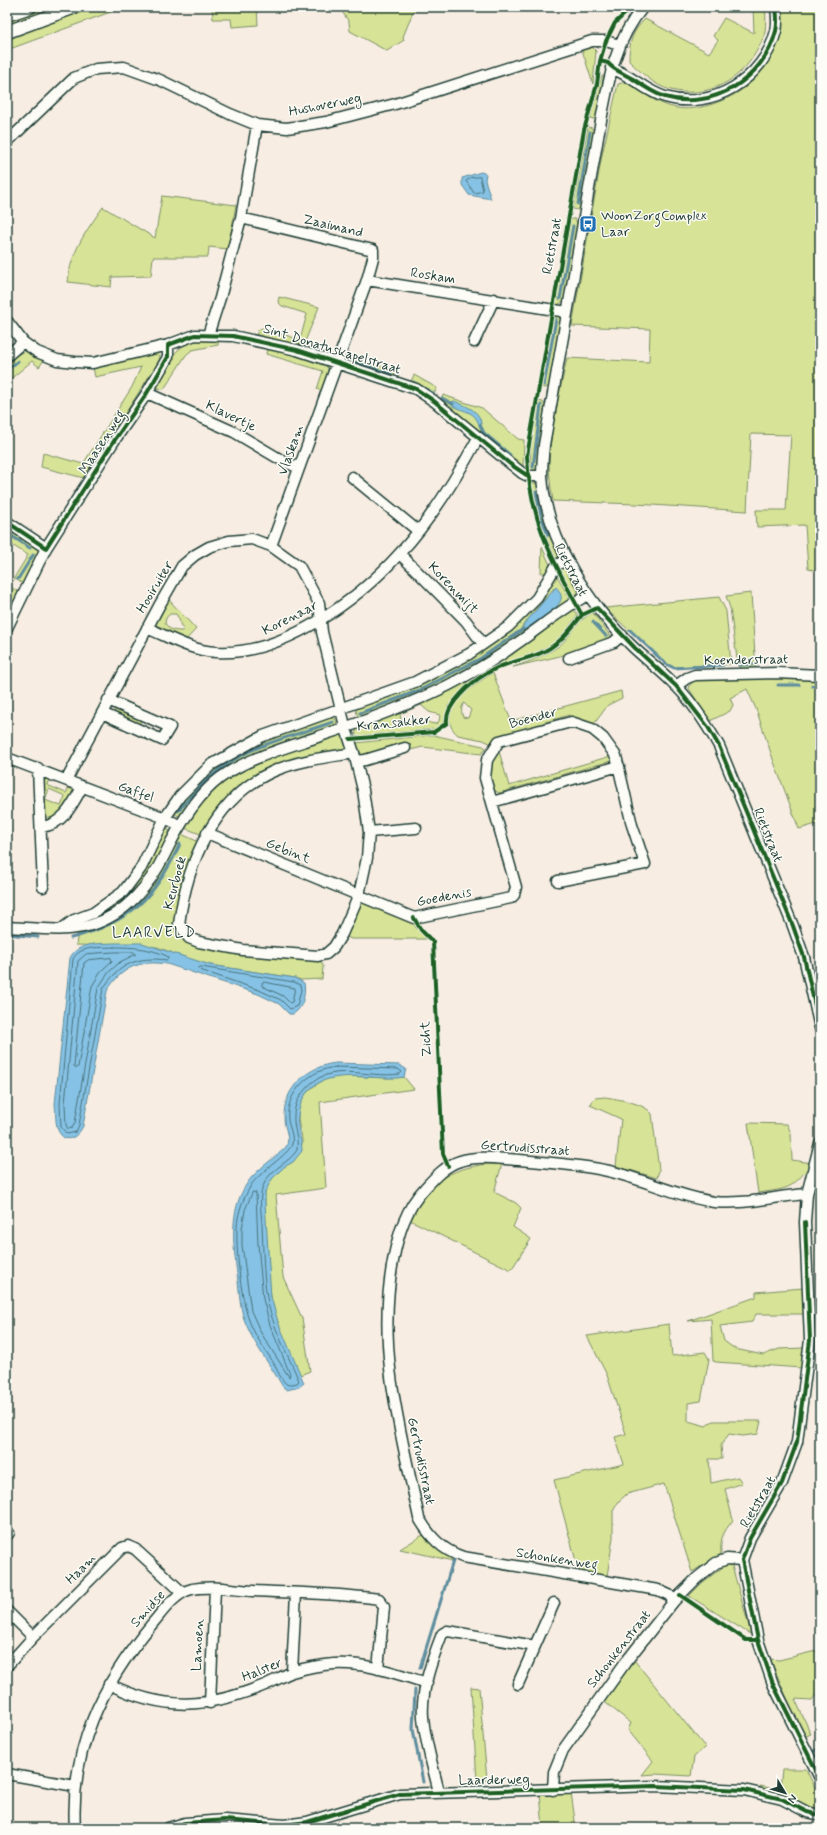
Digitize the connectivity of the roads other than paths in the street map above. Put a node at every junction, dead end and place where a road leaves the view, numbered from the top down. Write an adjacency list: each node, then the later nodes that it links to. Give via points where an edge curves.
1 (30, 7): 5 (main road)
2 (75, 7): 6 (main road)
3 (643, 7): 7 (street, via 633,19)
4 (776, 7): 8 (street, via 776,31 767,54 756,70 737,86 723,93 701,100 665,97 649,90 621,71)
5 (7, 15)
6 (7, 32)
7 (619, 45): 8 (street, Rietstraat); 9 (street, Hushoverweg, via 606,41 592,41 395,104 326,122 287,128)
8 (611, 68): 14 (street, Rietstraat)
9 (257, 125): 10 (street, Hushoverweg, via 160,80 124,67 96,69 74,78); 11 (street)
10 (7, 142)
11 (241, 218): 12 (street, Zaaimand, via 374,250); 16 (street)
12 (367, 280): 13 (street, Roskam); 21 (street, Zaaimand)
13 (494, 299): 14 (street, Roskam); 18 (street)
14 (567, 312): 25 (street, Rietstraat, via 544,445)
15 (7, 321): 17 (street, Sint Donatuskapelstraat)
16 (208, 335): 19 (street, Sint Donatuskapelstraat, via 195,335); 21 (street, Sint Donatuskapelstraat, via 232,336 297,350)
17 (23, 342): 19 (street, Sint Donatuskapelstraat, via 37,352 58,360 87,363); 20 (street)
18 (474, 342)
19 (168, 345): 22 (street, Maasenweg, via 168,357)
20 (7, 356)
21 (337, 363): 23 (street, Sint Donatuskapelstraat, via 416,389); 24 (street, Vlaskam)
22 (147, 393): 24 (street, Klavertje, via 234,432); 30 (street, Maasenweg)
23 (478, 438): 25 (street, Sint Donatuskapelstraat, via 522,473 528,476); 28 (street, Korenaar, via 463,466)
24 (300, 468): 29 (street, Vlaskam)
25 (542, 476): 32 (street, Rietstraat, via 548,512)
26 (352, 477): 28 (street)
27 (7, 522): 30 (street)
28 (418, 531): 31 (street, Korenaar)
29 (271, 546): 34 (street, Hooiruiter, via 299,566 319,603); 36 (street, Hooiruiter, via 252,539 229,541 209,547 195,555 182,566)
30 (46, 548): 35 (street, Maasenweg)
31 (400, 554): 34 (street, Korenaar, via 365,587); 38 (street, Korenmijt, via 466,621)
32 (566, 559): 33 (street, Rietstraat); 38 (street, Kransakker, via 556,566 537,598 508,627)
33 (588, 595): 37 (street, Rietstraat); 45 (street, Kransakker, via 514,646 448,685 394,710)
34 (320, 621): 36 (street, Korenaar, via 264,647 232,652 198,650); 43 (street, Hooiruiter)
35 (7, 628)
36 (148, 628): 42 (street, Hooiruiter)
37 (622, 635): 39 (street, via 614,642); 41 (street, Rietstraat)
38 (483, 644): 43 (street, Kransakker, via 415,682)
39 (569, 658)
40 (820, 675): 41 (street, Koenderstraat, via 695,675)
41 (676, 686): 66 (street, Rietstraat, via 708,727 729,769 802,951)
42 (108, 700): 44 (street, Hooiruiter); 44 (street, via 170,727 162,740)
43 (341, 709): 45 (street, Keurboek); 54 (street, Kransakker, via 263,736 211,765 180,796)
44 (102, 713): 51 (street, Hooiruiter)
45 (345, 726): 47 (street, Keurboek); 55 (street, Kransakker, via 262,755 220,778 190,809)
46 (405, 748): 47 (street, Keurboek, via 365,760)
47 (355, 757): 58 (street, Keurboek); 59 (street, Keurboek, via 308,760 275,771 256,781 231,802)
48 (7, 758): 50 (street, Gaffel)
49 (618, 766): 53 (street); 53 (street, Boender, via 616,756 603,738 592,729 571,722 499,741 487,760 485,778); 60 (street, Boender, via 632,825 645,864)
50 (38, 768): 51 (street, Gaffel); 56 (street)
51 (67, 780): 52 (street, Gaffel)
52 (82, 787): 54 (street, Gaffel); 56 (street, via 67,813 54,824)
53 (492, 802): 63 (street, Boender, via 516,888)
54 (165, 818): 55 (street, Gaffel); 65 (street, Kransakker, via 141,868 123,892 93,913 74,920)
55 (179, 825): 65 (street, Kransakker, via 157,871 134,899 114,914 91,925)
56 (41, 827): 61 (street)
57 (416, 828): 58 (street)
58 (369, 832): 62 (street, Keurboek, via 368,858)
59 (207, 834): 62 (street, Gebint); 62 (street, Keurboek, via 196,857 179,924 190,938 198,942 243,950 318,956 326,954 342,934)
60 (558, 881)
61 (43, 887)
62 (359, 895): 63 (street, Goedenis, via 414,918 511,898)
63 (514, 895)
64 (7, 927): 65 (street, Kransakker)
65 (61, 929)
66 (820, 1028)
67 (820, 1143): 68 (street, Rietstraat)
68 (806, 1194): 69 (street, Gertrudisstraat, via 732,1203 714,1202 595,1168 490,1158 460,1161 448,1166 432,1179 407,1212 399,1233 388,1283 386,1322 390,1382 418,1518); 70 (street, Rietstraat, via 810,1340 797,1442 782,1483 750,1538)
69 (436, 1542): 74 (street, Schonkenweg, via 463,1557 658,1590 669,1595)
70 (742, 1560): 74 (street, Schonkenstraat, via 716,1563); 87 (street, via 758,1640 773,1684)
71 (215, 1589): 72 (street, Smidse); 73 (street, Smidse); 85 (street, Lamoen)
72 (182, 1592): 77 (street, Haam, via 135,1549 128,1546 122,1548); 83 (street, Smidse, via 142,1636)
73 (296, 1593): 80 (street, Smidse, via 342,1594 379,1600 383,1603); 81 (street)
74 (674, 1601): 89 (street, Schonkenstraat, via 625,1663 563,1750 554,1772)
75 (554, 1604): 78 (street)
76 (7, 1611): 77 (street)
77 (33, 1637): 79 (street, Haam)
78 (535, 1646): 82 (street, via 447,1632 442,1634); 84 (street)
79 (7, 1666)
80 (378, 1668): 81 (street, Halster, via 335,1664); 82 (street, Halster)
81 (292, 1672): 85 (street, Halster, via 249,1691)
82 (427, 1683): 90 (street, via 423,1716)
83 (109, 1684): 85 (street, Halster, via 148,1700); 88 (street, Smidse, via 88,1729)
84 (518, 1684)
85 (210, 1703)
86 (7, 1774): 88 (street)
87 (820, 1778)
88 (75, 1786): 92 (street, Smidse)
89 (553, 1790): 90 (street, Laarderweg); 91 (street, Laarderweg, via 655,1786 744,1790 782,1798 807,1812)
90 (439, 1792): 93 (street, Laarderweg, via 400,1794 307,1822 284,1825 213,1821 186,1823)
91 (820, 1815)
92 (75, 1828)
93 (168, 1828)

